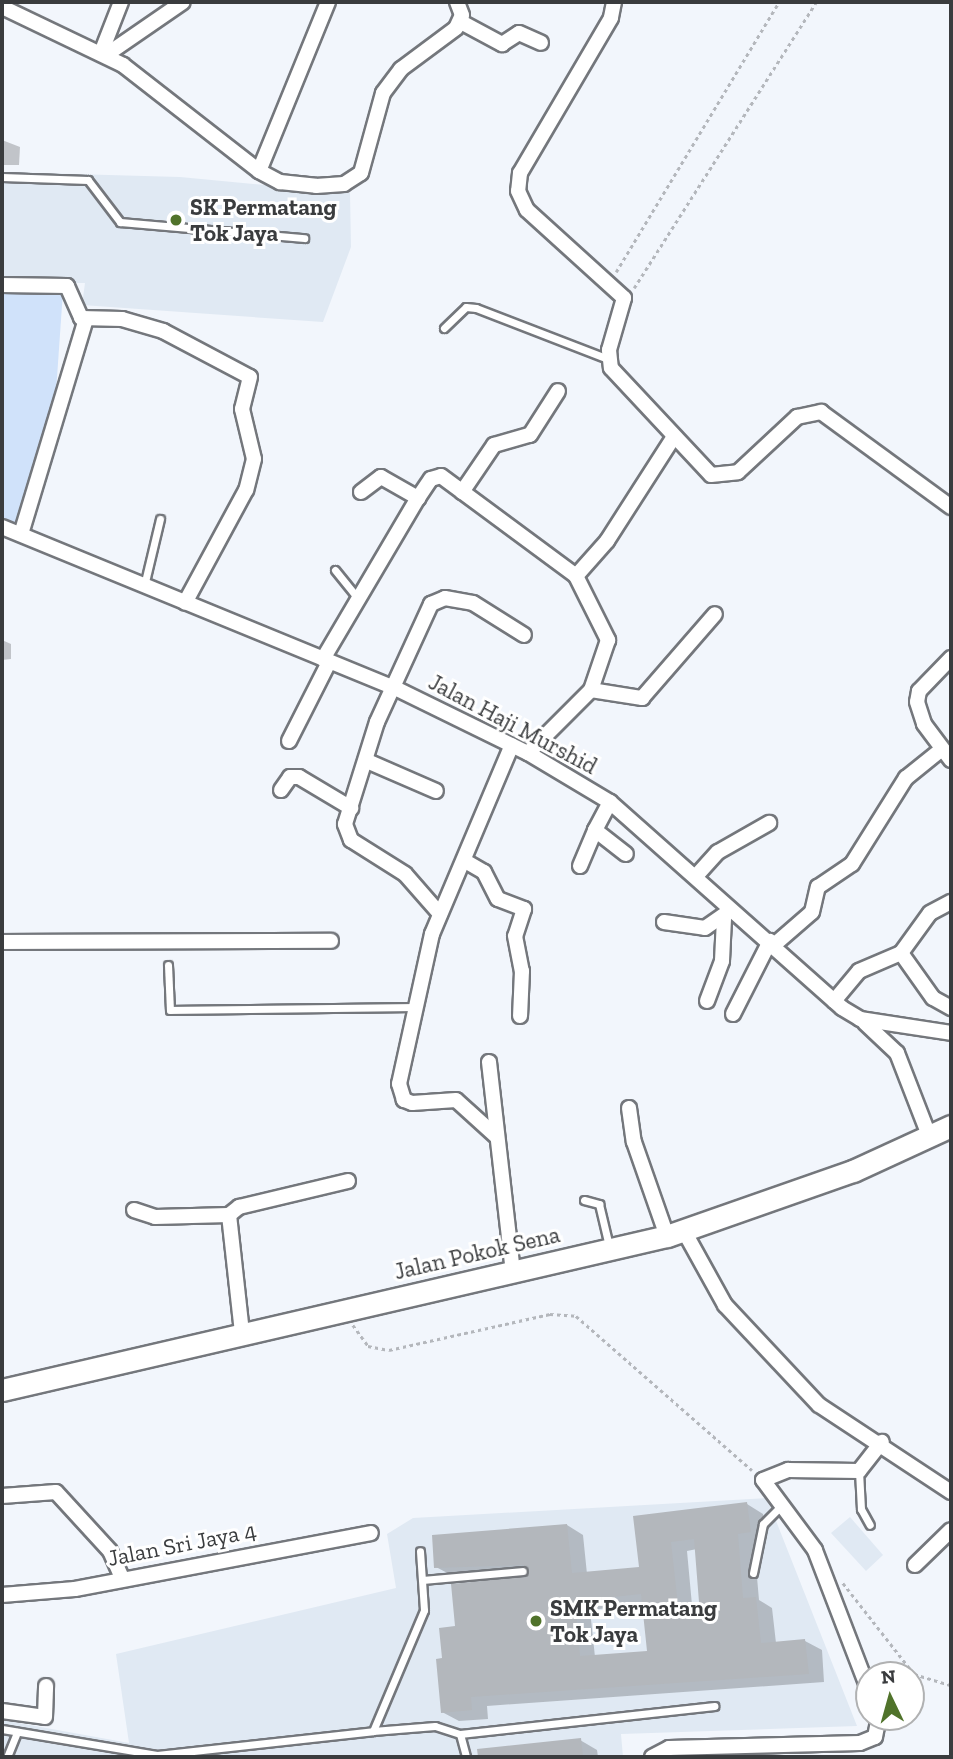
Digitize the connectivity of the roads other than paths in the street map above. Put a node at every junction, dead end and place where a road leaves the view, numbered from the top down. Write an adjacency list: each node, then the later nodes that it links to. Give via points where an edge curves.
1 (121, 2): 9 (street)
2 (183, 2): 9 (street)
3 (328, 2): 10 (street)
4 (457, 2): 7 (street)
5 (614, 2): 16 (street, via 611,18 520,173 518,191 527,210 624,298)
6 (2, 8): 9 (street)
7 (461, 22): 8 (street, via 502,44 519,33); 10 (street, via 401,69 383,93 366,162 354,180 293,184)
8 (541, 43)
9 (104, 54): 10 (street)
10 (259, 171)
11 (2, 177): 12 (lane, via 88,180 120,222)
12 (304, 238)
13 (2, 285): 14 (street, via 67,286 73,311)
14 (86, 318): 25 (street); 30 (street, via 122,318 163,331 250,377 242,409 254,459 246,490)
15 (444, 328): 16 (lane, via 466,307 477,307)
16 (608, 359): 18 (street)
17 (558, 391): 20 (street, via 530,435 494,445)
18 (669, 444): 22 (street, via 711,474 728,477 797,417 821,412); 27 (street)
19 (360, 492): 21 (street, via 380,477)
20 (462, 492): 21 (street, via 438,476); 27 (street)
21 (418, 498): 29 (street)
22 (951, 507)
23 (160, 519): 28 (lane)
24 (2, 527): 25 (street, Jalan Haji Murshid)
25 (21, 534): 28 (street, Jalan Haji Murshid)
26 (335, 570): 29 (lane)
27 (576, 576): 36 (street, via 610,648)
28 (143, 587): 30 (street, Jalan Haji Murshid)
29 (362, 600): 34 (street)
30 (185, 603): 34 (street, Jalan Haji Murshid)
31 (715, 614): 36 (street, via 642,698)
32 (524, 635): 35 (street, via 473,603 438,599)
33 (951, 658): 40 (street, via 919,691 917,702)
34 (326, 661): 35 (street, Jalan Haji Murshid); 37 (street)
35 (393, 687): 38 (street, Jalan Haji Murshid); 41 (street)
36 (592, 690): 39 (street)
37 (289, 741)
38 (512, 746): 39 (street, Jalan Haji Murshid); 49 (street)
39 (528, 753): 44 (street, Jalan Haji Murshid)
40 (947, 755): 58 (street, via 906,778 852,864 818,887 812,912)
41 (367, 761): 43 (street); 45 (street)
42 (281, 790): 45 (street, via 290,777 299,776)
43 (436, 791)
44 (610, 802): 47 (street); 51 (street, Jalan Haji Murshid)
45 (351, 808): 54 (street, via 344,830 351,840 405,874)
46 (769, 823): 51 (street, via 718,852)
47 (595, 830): 48 (street); 50 (street)
48 (626, 854)
49 (465, 861): 54 (street); 66 (street, via 484,872 498,899 524,909 515,936 522,971)
50 (580, 866)
51 (697, 875): 53 (street, Jalan Haji Murshid)
52 (951, 902): 59 (street, via 930,913)
53 (728, 913): 55 (street, via 688,930); 58 (street, Jalan Haji Murshid); 61 (street, via 722,961)
54 (440, 914): 63 (street)
55 (664, 922)
56 (331, 941): 57 (street)
57 (2, 942)
58 (772, 943): 62 (street, Jalan Haji Murshid); 65 (street)
59 (901, 953): 62 (street, via 859,971); 64 (street, via 933,998)
60 (168, 965): 63 (lane, via 170,1010)
61 (707, 1001)
62 (834, 1001): 67 (street, Jalan Haji Murshid)
63 (413, 1007): 72 (street, via 399,1084 404,1100 456,1100)
64 (951, 1010): 68 (street)
65 (733, 1014)
66 (520, 1016)
67 (860, 1019): 68 (street, Jalan Haji Murshid); 71 (street, via 897,1053)
68 (948, 1031)
69 (489, 1062): 72 (street)
70 (629, 1108): 77 (street, via 634,1142)
71 (945, 1132): 77 (main road, Jalan Pokok Sena)
72 (496, 1137): 79 (street)
73 (348, 1181): 76 (street, via 239,1207)
74 (584, 1200): 78 (lane, via 599,1204)
75 (134, 1210): 76 (street, via 155,1217)
76 (229, 1215): 80 (street)
77 (675, 1233): 78 (main road, Jalan Pokok Sena); 82 (street, via 726,1305 819,1405)
78 (610, 1250): 79 (main road, Jalan Pokok Sena)
79 (513, 1273): 80 (main road, Jalan Pokok Sena)
80 (242, 1332): 81 (main road, Jalan Pokok Sena)
81 (6, 1387)
82 (882, 1442): 83 (street); 84 (street)
83 (859, 1471): 86 (street, via 788,1470 763,1480); 87 (lane, via 861,1509)
84 (951, 1492)
85 (2, 1496): 94 (street, via 56,1492 110,1551)
86 (783, 1504): 93 (lane, via 763,1524); 97 (street, via 815,1550)
87 (870, 1525)
88 (951, 1530): 91 (street)
89 (371, 1533): 94 (street, Jalan Sri Jaya 4)
90 (420, 1551): 95 (lane)
91 (915, 1565)
92 (523, 1571): 95 (lane)
93 (753, 1573)
94 (122, 1578): 96 (street, Jalan Sri Jaya 4)
95 (423, 1580): 102 (lane, via 424,1610)
96 (2, 1595)
97 (858, 1661)
98 (46, 1686): 100 (street, via 45,1717)
99 (714, 1706): 105 (lane)
100 (2, 1711)
101 (2, 1730): 104 (lane)
102 (373, 1731): 104 (lane, via 157,1755); 105 (lane, via 435,1726)
103 (876, 1731): 108 (street, via 875,1737 860,1743 669,1748)
104 (17, 1732): 106 (lane)
105 (460, 1734): 107 (lane)
106 (7, 1757)
107 (466, 1757)
108 (652, 1757)

